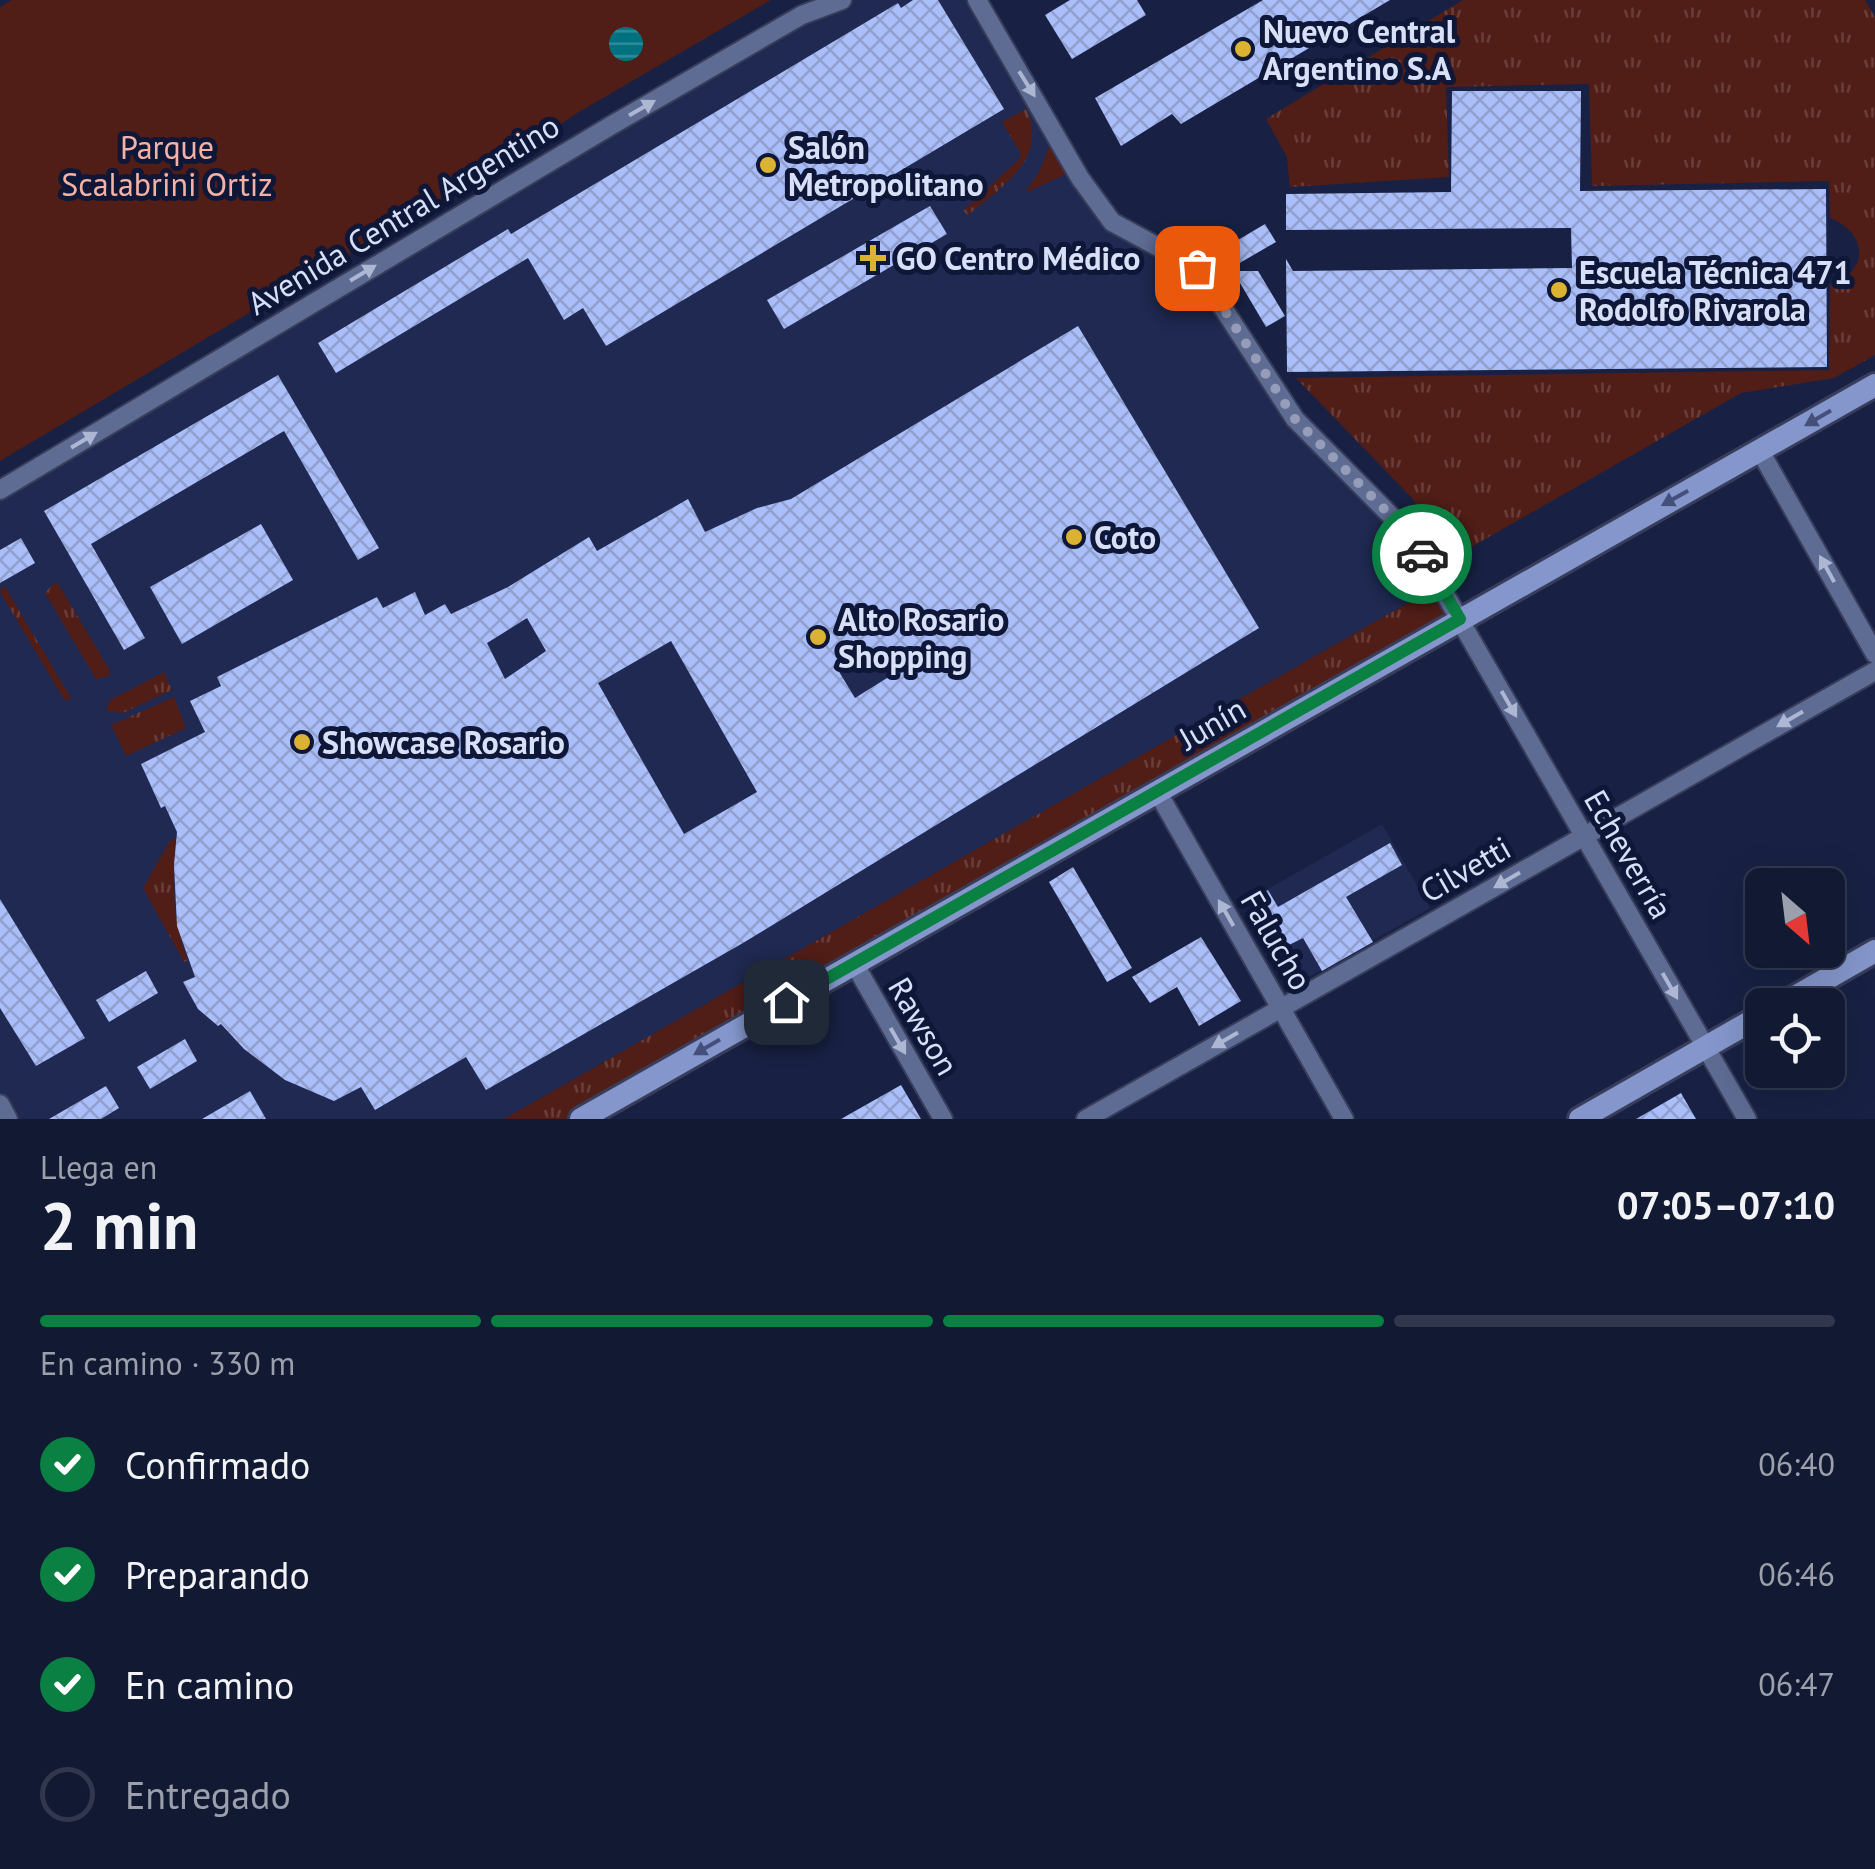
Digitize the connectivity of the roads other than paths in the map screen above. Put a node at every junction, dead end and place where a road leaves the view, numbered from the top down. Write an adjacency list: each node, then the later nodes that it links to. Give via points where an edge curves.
1 (842, 0): 5 (street, Avenida Central Argentino, one-way to 1, via 612,125 802,15)
2 (977, 0): 6 (street, Echeverría, one-way to 6, via 1112,222 1197,268 1295,419 1412,537)
3 (1875, 385): 4 (main road, Junín, one-way to 4)
4 (1760, 450): 6 (main road, Junín, one-way to 6); 7 (street, one-way to 4)
5 (0, 490)
6 (1460, 619): 9 (main road, Junín); 10 (street, Echeverría, one-way to 10)
7 (1875, 654)
8 (1875, 672): 10 (street, Cilvetti, one-way to 10)
9 (1157, 791): 12 (main road, Junín); 14 (street, Falucho, one-way to 9)
10 (1584, 836): 14 (street, Cilvetti, one-way to 14); 16 (street, Echeverría, one-way to 16)
11 (1875, 951): 13 (main road)
12 (854, 963): 19 (main road, Junín, one-way to 19); 20 (street, Rawson, one-way to 20)
13 (1810, 988)
14 (1281, 1008): 21 (street, Cilvetti, one-way to 21); 22 (street, Falucho)
15 (1745, 1025): 16 (main road)
16 (1706, 1048): 23 (main road); 24 (street, Echeverría)
17 (0, 1104): 18 (street)
18 (8, 1119)
19 (582, 1119)
20 (943, 1119)
21 (1086, 1119)
22 (1344, 1119)
23 (1580, 1119)
24 (1746, 1119)

